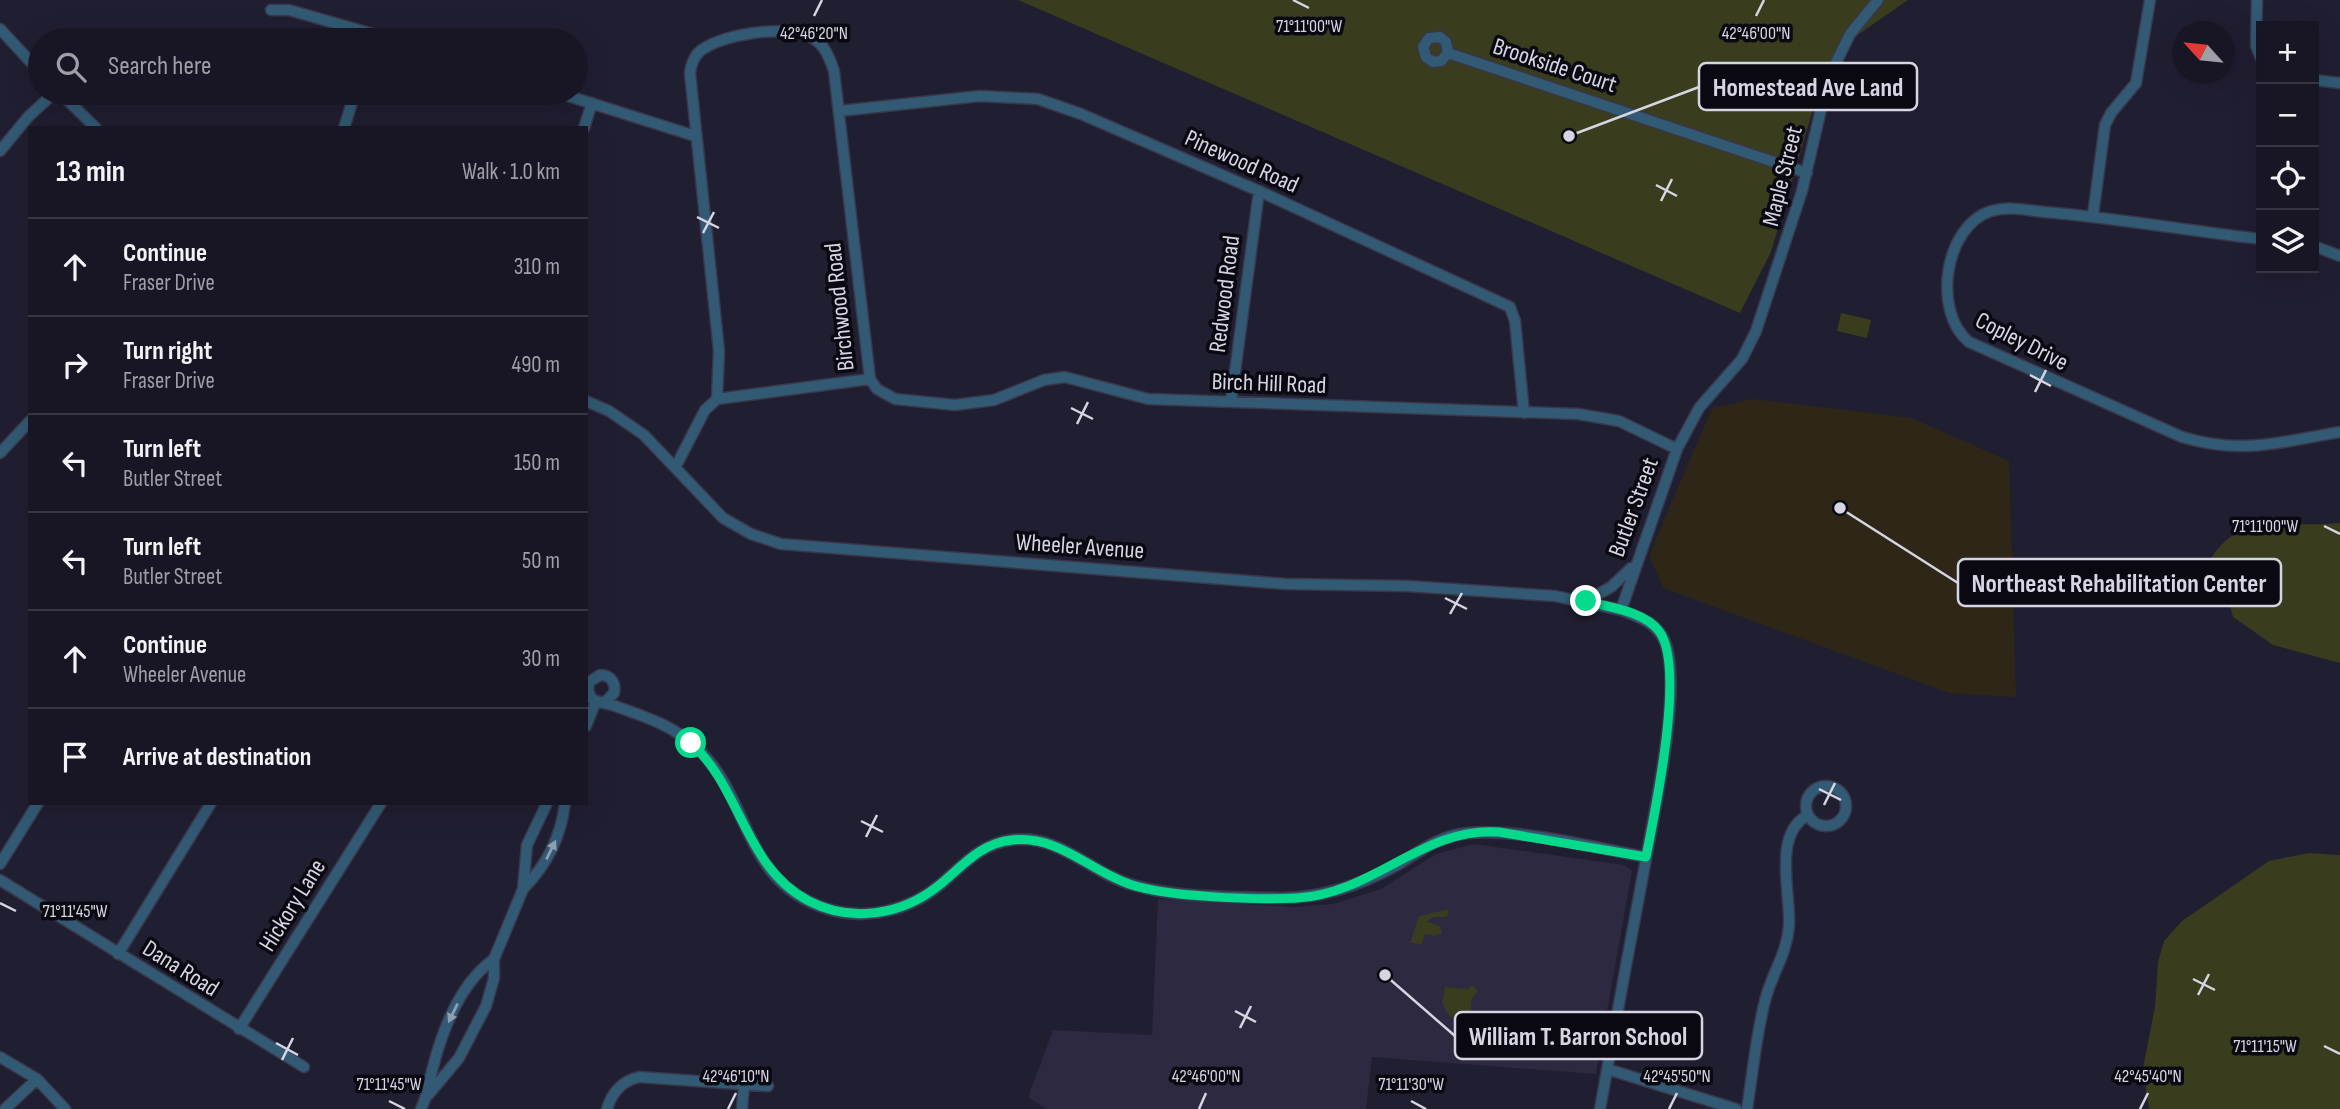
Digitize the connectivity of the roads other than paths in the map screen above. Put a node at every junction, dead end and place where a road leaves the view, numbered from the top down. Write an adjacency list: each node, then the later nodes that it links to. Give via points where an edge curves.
1 (1878, 0): 23 (street, Maple Street, via 1834,63)
2 (2150, 0): 25 (street, via 2136,83 2105,125)
3 (2257, 0): 5 (street)
4 (271, 10): 6 (street, via 289,10)
5 (2257, 21)
6 (345, 28)
7 (0, 29): 9 (street)
8 (1448, 53): 23 (street, Brookside Court)
9 (28, 59)
10 (2319, 81): 11 (street)
11 (2340, 83)
12 (588, 102): 13 (street)
13 (592, 103): 20 (street); 21 (street)
14 (41, 105): 22 (street)
15 (72, 105): 18 (street)
16 (351, 105): 19 (street)
17 (839, 111): 21 (street, Birchwood Road, via 834,71 821,44 802,34 741,35 698,54 690,73); 24 (street, Pinewood Road, via 980,96 1038,99); 30 (street, Birchwood Road)
18 (94, 126)
19 (345, 126)
20 (585, 126)
21 (695, 136): 31 (street, via 718,344)
22 (0, 151)
23 (1807, 173): 29 (street, Maple Street)
24 (1258, 191): 33 (street, Redwood Road); 34 (street, Pinewood Road, via 1510,307)
25 (2093, 215): 26 (street, Copley Drive); 36 (street, Copley Drive, via 2013,208 1991,211 1973,222 1960,238 1948,282 1949,311 1959,334 1992,355 2148,424 2209,445 2253,447)
26 (2256, 238)
27 (2319, 248): 28 (street)
28 (2340, 256)
29 (1756, 331): 39 (street, Butler Street, via 1742,359 1699,408)
30 (870, 379): 31 (street, Birchwood Road); 33 (street, Birch Hill Road, via 887,397 934,404 994,400 1044,380 1065,377 1135,397)
31 (717, 399): 41 (street, via 705,410)
32 (588, 402): 41 (street, Wheeler Avenue, via 627,422)
33 (1231, 402): 34 (street, Birch Hill Road)
34 (1524, 413): 39 (street, Birch Hill Road, via 1609,418)
35 (28, 424): 37 (street)
36 (2340, 432)
37 (21, 433): 38 (street); 40 (street)
38 (28, 442)
39 (1676, 449): 42 (street, Butler Street)
40 (0, 453)
41 (676, 466): 43 (street, Wheeler Avenue, via 732,524 761,538 792,545 1286,584 1407,586)
42 (1635, 563): 43 (street, via 1611,587); 44 (street, Butler Street)
43 (1586, 601): 44 (street, Wheeler Avenue)
44 (1620, 610): 52 (street, via 1659,630 1669,660 1666,734)
45 (588, 723): 52 (street, via 600,702 669,726 717,773 769,869 801,896 840,912 872,914 911,903 979,850 1010,840 1053,844 1127,884 1149,889 1276,898 1339,891 1437,842 1477,832)
46 (37, 805): 53 (street)
47 (210, 805): 56 (street)
48 (380, 805): 58 (street, Hickory Lane)
49 (546, 805): 55 (street, via 527,845)
50 (565, 805): 55 (street, one-way to 50, via 550,854)
51 (1808, 815): 73 (street, via 1797,823 1789,843 1788,935 1764,1005)
52 (1646, 857): 61 (street)
53 (0, 864)
54 (0, 880): 56 (street, Dana Road)
55 (523, 889): 57 (street)
56 (118, 954): 58 (street, Dana Road)
57 (494, 959): 65 (street, one-way to 65, via 473,978 453,1012 436,1056); 65 (street, via 492,988 478,1024 454,1065)
58 (239, 1029): 60 (street, Dana Road)
59 (0, 1057): 62 (street)
60 (304, 1067)
61 (1607, 1069): 71 (street); 72 (street)
62 (37, 1079): 66 (street); 67 (street)
63 (744, 1084): 64 (street); 69 (street, via 639,1077 616,1090); 70 (street)
64 (768, 1086)
65 (428, 1095): 68 (street)
66 (5, 1109)
67 (65, 1109)
68 (422, 1109)
69 (607, 1109)
70 (742, 1109)
71 (1600, 1109)
72 (1736, 1109)
73 (1746, 1109)

